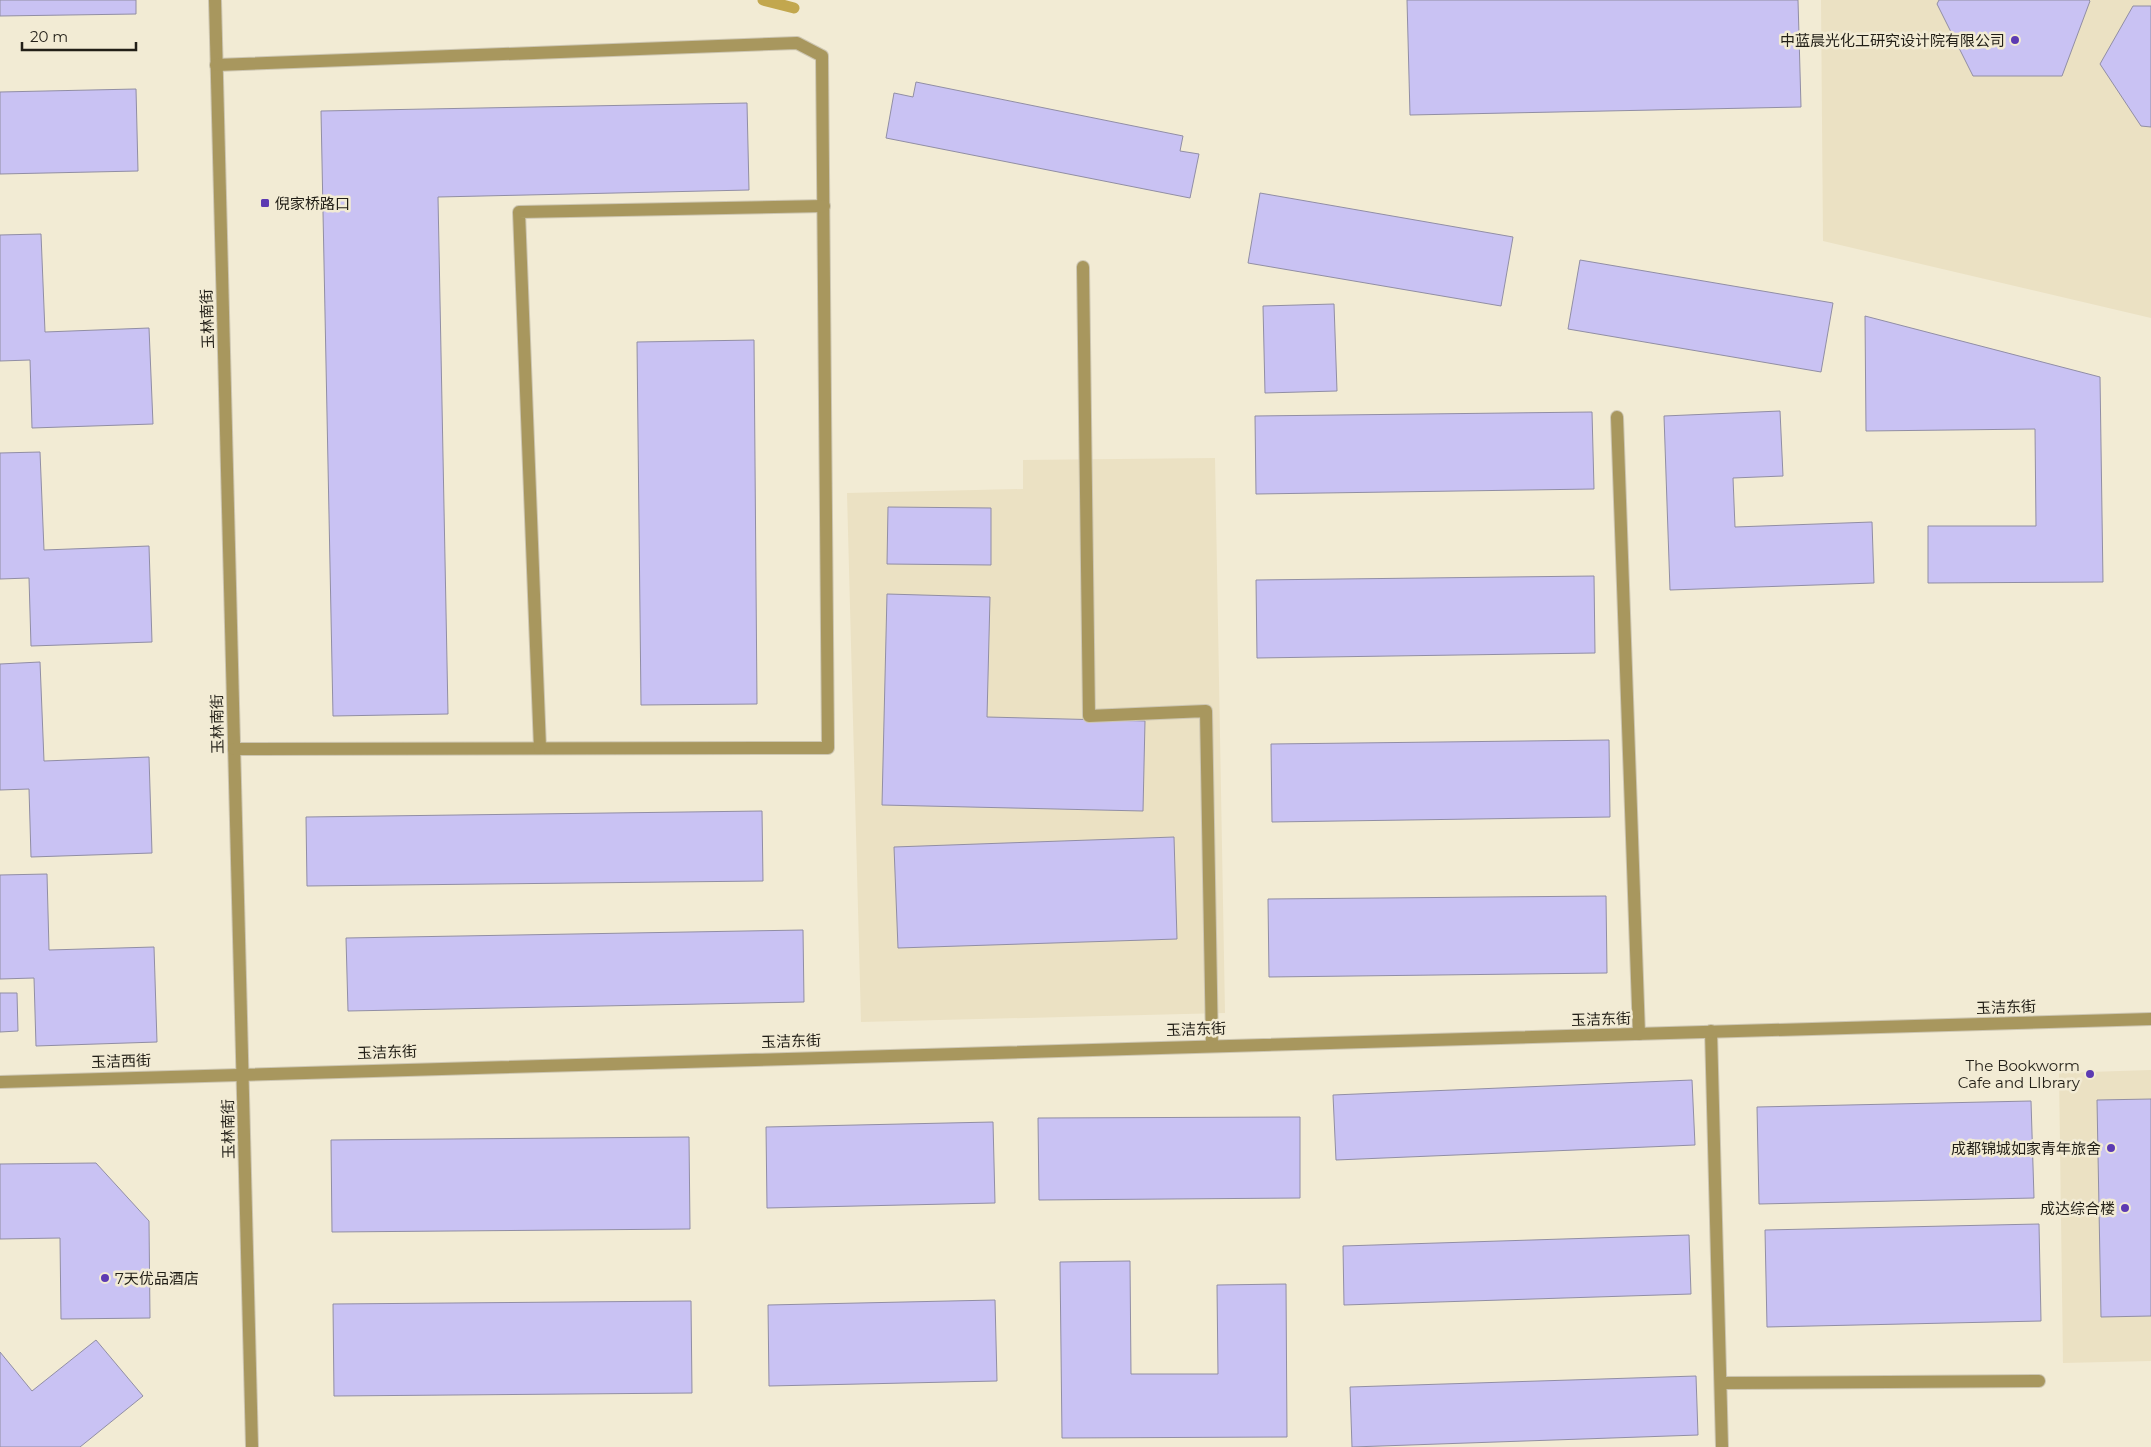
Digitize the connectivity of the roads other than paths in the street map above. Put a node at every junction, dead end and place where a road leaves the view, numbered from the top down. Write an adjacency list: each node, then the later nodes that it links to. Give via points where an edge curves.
1 (215, 0): 2 (street, 玉林南街)
2 (216, 65): 3 (street, via 797,43 822,56); 7 (street, 玉林南街)
3 (824, 206): 6 (street, via 828,748); 6 (street, via 519,212)
4 (1084, 268): 11 (street, via 1089,716 1206,711)
5 (1617, 417): 10 (street)
6 (540, 748): 7 (street)
7 (234, 749): 12 (street, 玉林南街)
8 (2151, 1019): 9 (street, 玉洁东街)
9 (1712, 1031): 10 (street, 玉洁东街); 15 (street)
10 (1639, 1034): 11 (street, 玉洁东街)
11 (1212, 1045): 12 (street, 玉洁东街)
12 (242, 1073): 13 (street, 玉洁西街); 16 (street, 玉林南街)
13 (0, 1082)
14 (2039, 1381): 15 (street)
15 (1721, 1383): 17 (street)
16 (252, 1447)
17 (1722, 1447)

